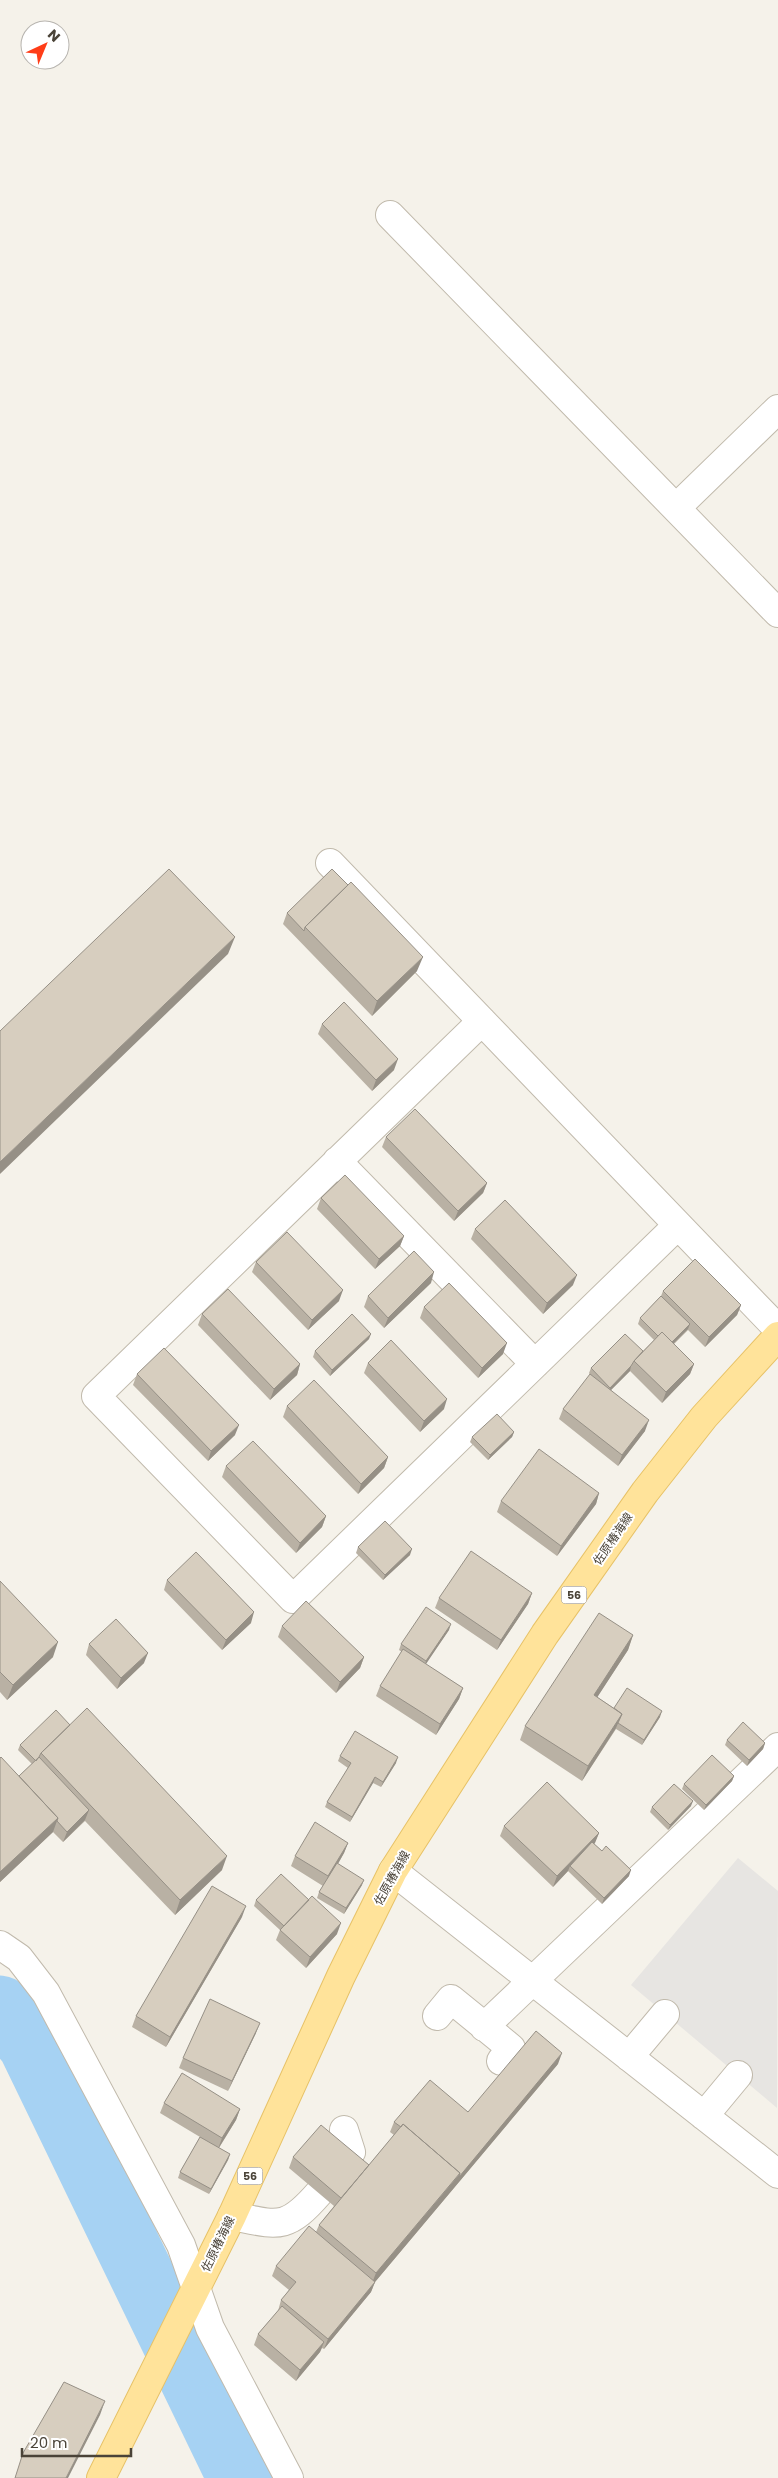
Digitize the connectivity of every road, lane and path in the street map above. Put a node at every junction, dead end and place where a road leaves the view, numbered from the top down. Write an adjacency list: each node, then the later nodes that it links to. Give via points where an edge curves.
1 (390, 215): 3 (street)
2 (778, 408): 3 (street)
3 (676, 508): 4 (street)
4 (778, 613)
5 (330, 864): 6 (street)
6 (482, 1021): 7 (street); 8 (street)
7 (337, 1161): 11 (street); 11 (street, via 96,1396 286,1592 293,1599)
8 (678, 1225): 9 (street); 11 (street)
9 (778, 1329)
10 (778, 1336): 13 (main road, 佐原椿海線 / 56, via 704,1418 645,1492 545,1634)
11 (535, 1364)
12 (778, 1747): 15 (street)
13 (393, 1871): 15 (street); 27 (main road, 佐原椿海線 / 56)
14 (0, 1945): 28 (street, via 19,1958 46,1993 181,2245)
15 (533, 1982): 18 (street); 19 (street)
16 (665, 2014): 19 (street)
17 (436, 2016): 18 (street, via 450,1999)
18 (484, 2027): 20 (street, via 511,2048)
19 (629, 2057): 22 (street)
20 (502, 2061)
21 (738, 2075): 22 (street)
22 (704, 2116): 25 (street)
23 (344, 2130): 24 (street, via 351,2152)
24 (346, 2159)
25 (778, 2174)
26 (319, 2193): 27 (street, via 291,2220 269,2223)
27 (232, 2216): 28 (main road, 佐原椿海線 / 56)
28 (196, 2290): 29 (main road, 佐原椿海線 / 56); 30 (street, via 210,2328)
29 (101, 2478)
30 (289, 2478)

